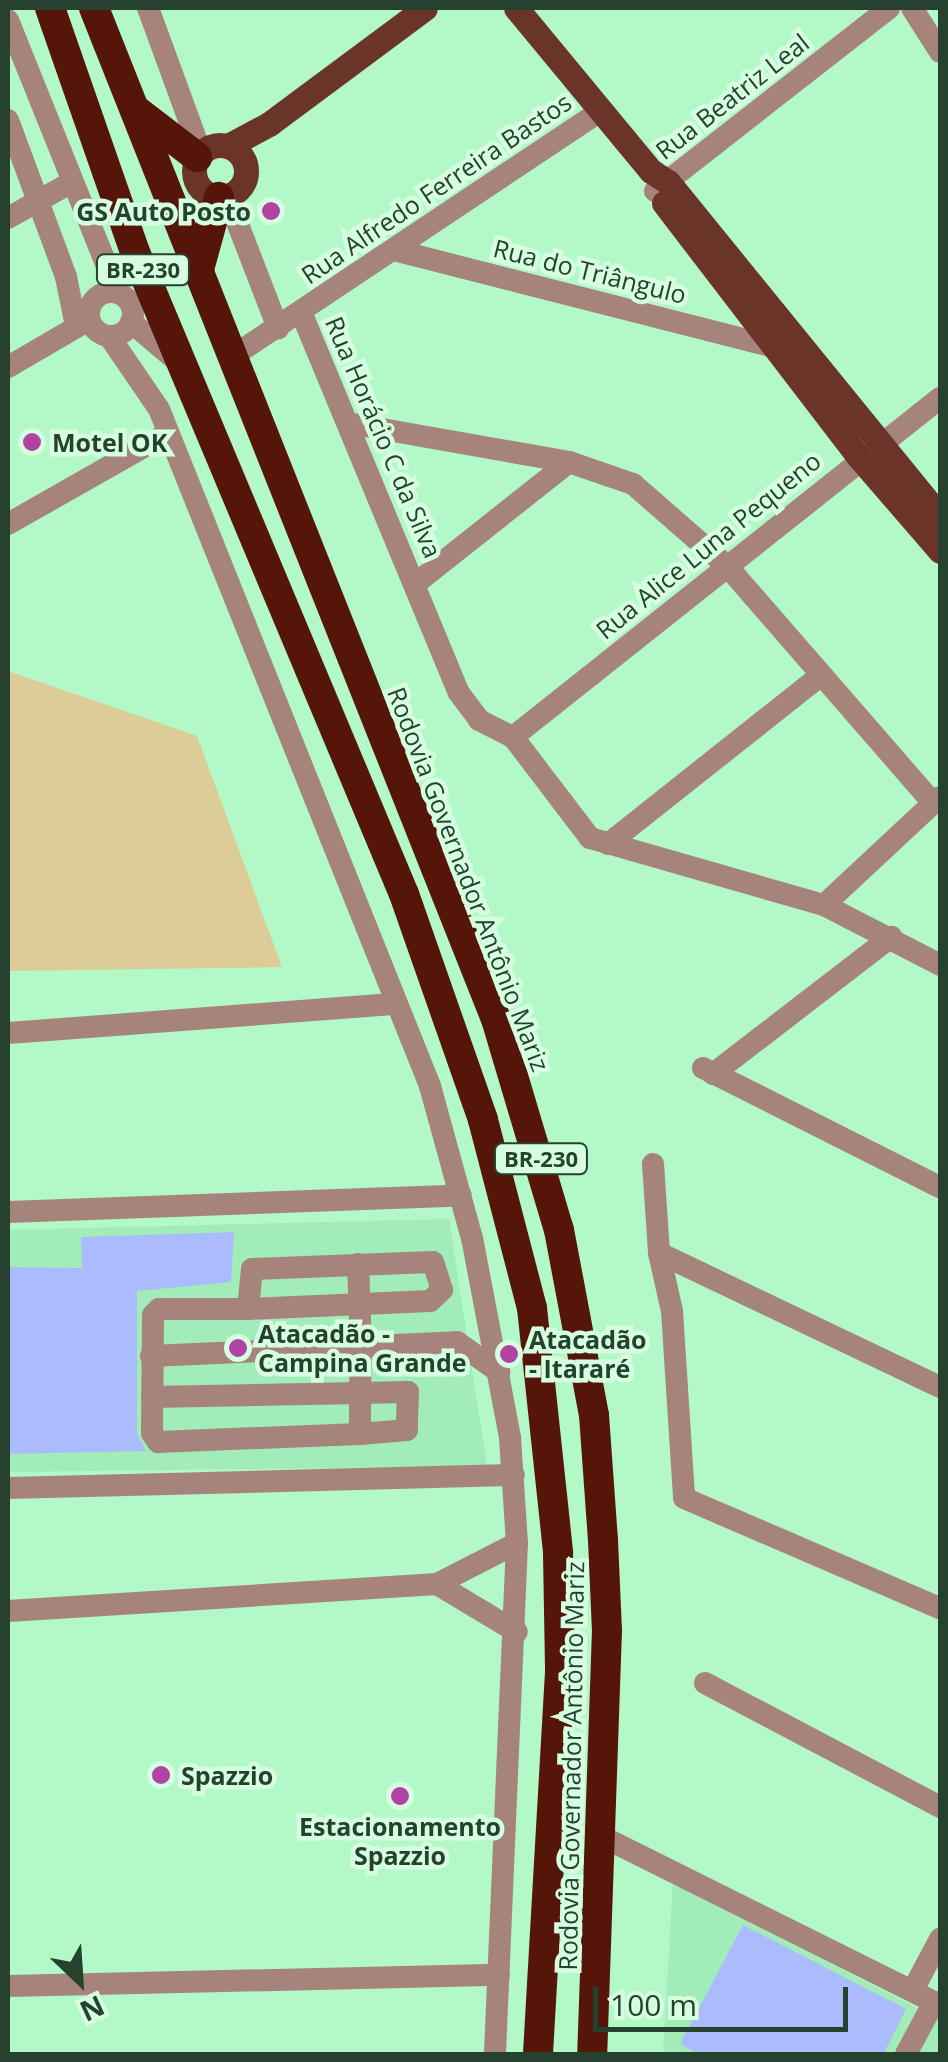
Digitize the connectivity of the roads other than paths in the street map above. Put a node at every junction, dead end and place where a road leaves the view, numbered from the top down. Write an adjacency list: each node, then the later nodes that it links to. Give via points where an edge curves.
1 (50, 8): 28 (highway, Rodovia Governador Antônio Mariz / BR-230, via 135,252)
2 (94, 8): 11 (highway, Rodovia Governador Antônio Mariz / BR-230)
3 (148, 8): 13 (street, via 188,105)
4 (425, 8): 13 (main road, via 269,124)
5 (516, 8): 10 (main road)
6 (889, 8): 14 (street, Rua Beatriz Leal)
7 (912, 8): 9 (street)
8 (8, 20): 15 (street, BR-230)
9 (940, 52)
10 (600, 110): 14 (main road); 19 (street, Rua Alfredo Ferreira Bastos)
11 (137, 111): 13 (highway); 20 (highway, Rodovia Governador Antônio Mariz / BR-230)
12 (8, 120): 17 (street)
13 (218, 152): 16 (main road, via 243,182); 16 (main road, via 196,181)
14 (658, 181): 25 (main road); 32 (main road)
15 (72, 182): 17 (street); 21 (street, BR-230, via 104,259)
16 (223, 196): 20 (highway); 24 (street)
17 (36, 202): 18 (street); 21 (street, via 66,277)
18 (8, 218)
19 (394, 250): 22 (street, Rua Alfredo Ferreira Bastos); 25 (street, Rua do Triângulo)
20 (198, 272): 26 (highway, Rodovia Governador Antônio Mariz / BR-230)
21 (95, 310): 23 (street); 23 (street, via 131,306); 27 (street)
22 (302, 312): 24 (street, Rua Alfredo Ferreira Bastos); 30 (street, Rua Horácio C da Silva)
23 (123, 328): 28 (street); 31 (street, BR-230, via 144,354 148,387)
24 (278, 328): 26 (street, Rua Alfredo Ferreira Bastos)
25 (772, 346): 32 (main road)
26 (233, 356): 74 (highway, Rodovia Governador Antônio Mariz / BR-230, via 496,1019 559,1230 594,1416 603,1540)
27 (8, 367)
28 (184, 368): 81 (highway, Rodovia Governador Antônio Mariz / BR-230, via 404,894 483,1120 532,1308 558,1553 560,1672)
29 (940, 398): 32 (street, Rua Alice Luna Pequeno)
30 (348, 422): 33 (street); 38 (street, Rua Horácio C da Silva)
31 (168, 433): 35 (street); 46 (street, BR-230)
32 (869, 450): 34 (main road); 36 (main road); 37 (street, Rua Alice Luna Pequeno)
33 (569, 462): 37 (street, via 633,484); 38 (street)
34 (940, 517)
35 (8, 524)
36 (940, 551)
37 (728, 566): 39 (street); 40 (street, Rua Alice Luna Pequeno)
38 (416, 584): 40 (street, Rua Horácio C da Silva, via 468,707)
39 (820, 677): 41 (street); 42 (street)
40 (513, 737): 42 (street, via 590,838)
41 (936, 800): 43 (street)
42 (608, 844): 43 (street)
43 (824, 905): 44 (street)
44 (891, 937): 45 (street); 49 (street, via 708,1071)
45 (940, 965)
46 (396, 1004): 47 (street); 50 (street, BR-230, via 430,1086)
47 (8, 1034)
48 (653, 1164): 52 (street)
49 (940, 1187)
50 (461, 1195): 51 (street); 55 (street, BR-230)
51 (8, 1212)
52 (658, 1253): 61 (street); 69 (street, via 672,1311 684,1498)
53 (358, 1264): 54 (street); 54 (street, via 432,1262 442,1290 430,1301); 56 (street, via 252,1269)
54 (357, 1304): 56 (street); 58 (street)
55 (487, 1305): 57 (street); 60 (street, BR-230)
56 (248, 1309): 59 (street, via 159,1309 150,1321)
57 (457, 1342): 58 (street); 60 (street)
58 (361, 1346): 59 (street); 62 (street)
59 (150, 1356): 63 (street)
60 (499, 1372): 65 (street, BR-230)
61 (940, 1387)
62 (360, 1393): 63 (street); 64 (street); 64 (street, via 408,1392 412,1425)
63 (152, 1398): 64 (street, via 152,1432 171,1445)
64 (360, 1434)
65 (514, 1475): 66 (street); 67 (street)
66 (8, 1488)
67 (518, 1543): 68 (street); 71 (street)
68 (437, 1584): 70 (street); 71 (street)
69 (940, 1608)
70 (8, 1611)
71 (517, 1632): 76 (street)
72 (705, 1684): 73 (street)
73 (940, 1807)
74 (601, 1836): 78 (street); 82 (highway, Rodovia Governador Antônio Mariz / BR-230)
75 (940, 1939): 78 (street)
76 (499, 1975): 77 (street); 80 (street)
77 (8, 1986)
78 (913, 1990): 79 (street)
79 (937, 2003): 83 (street)
80 (495, 2054)
81 (538, 2054)
82 (592, 2054)
83 (906, 2054)

